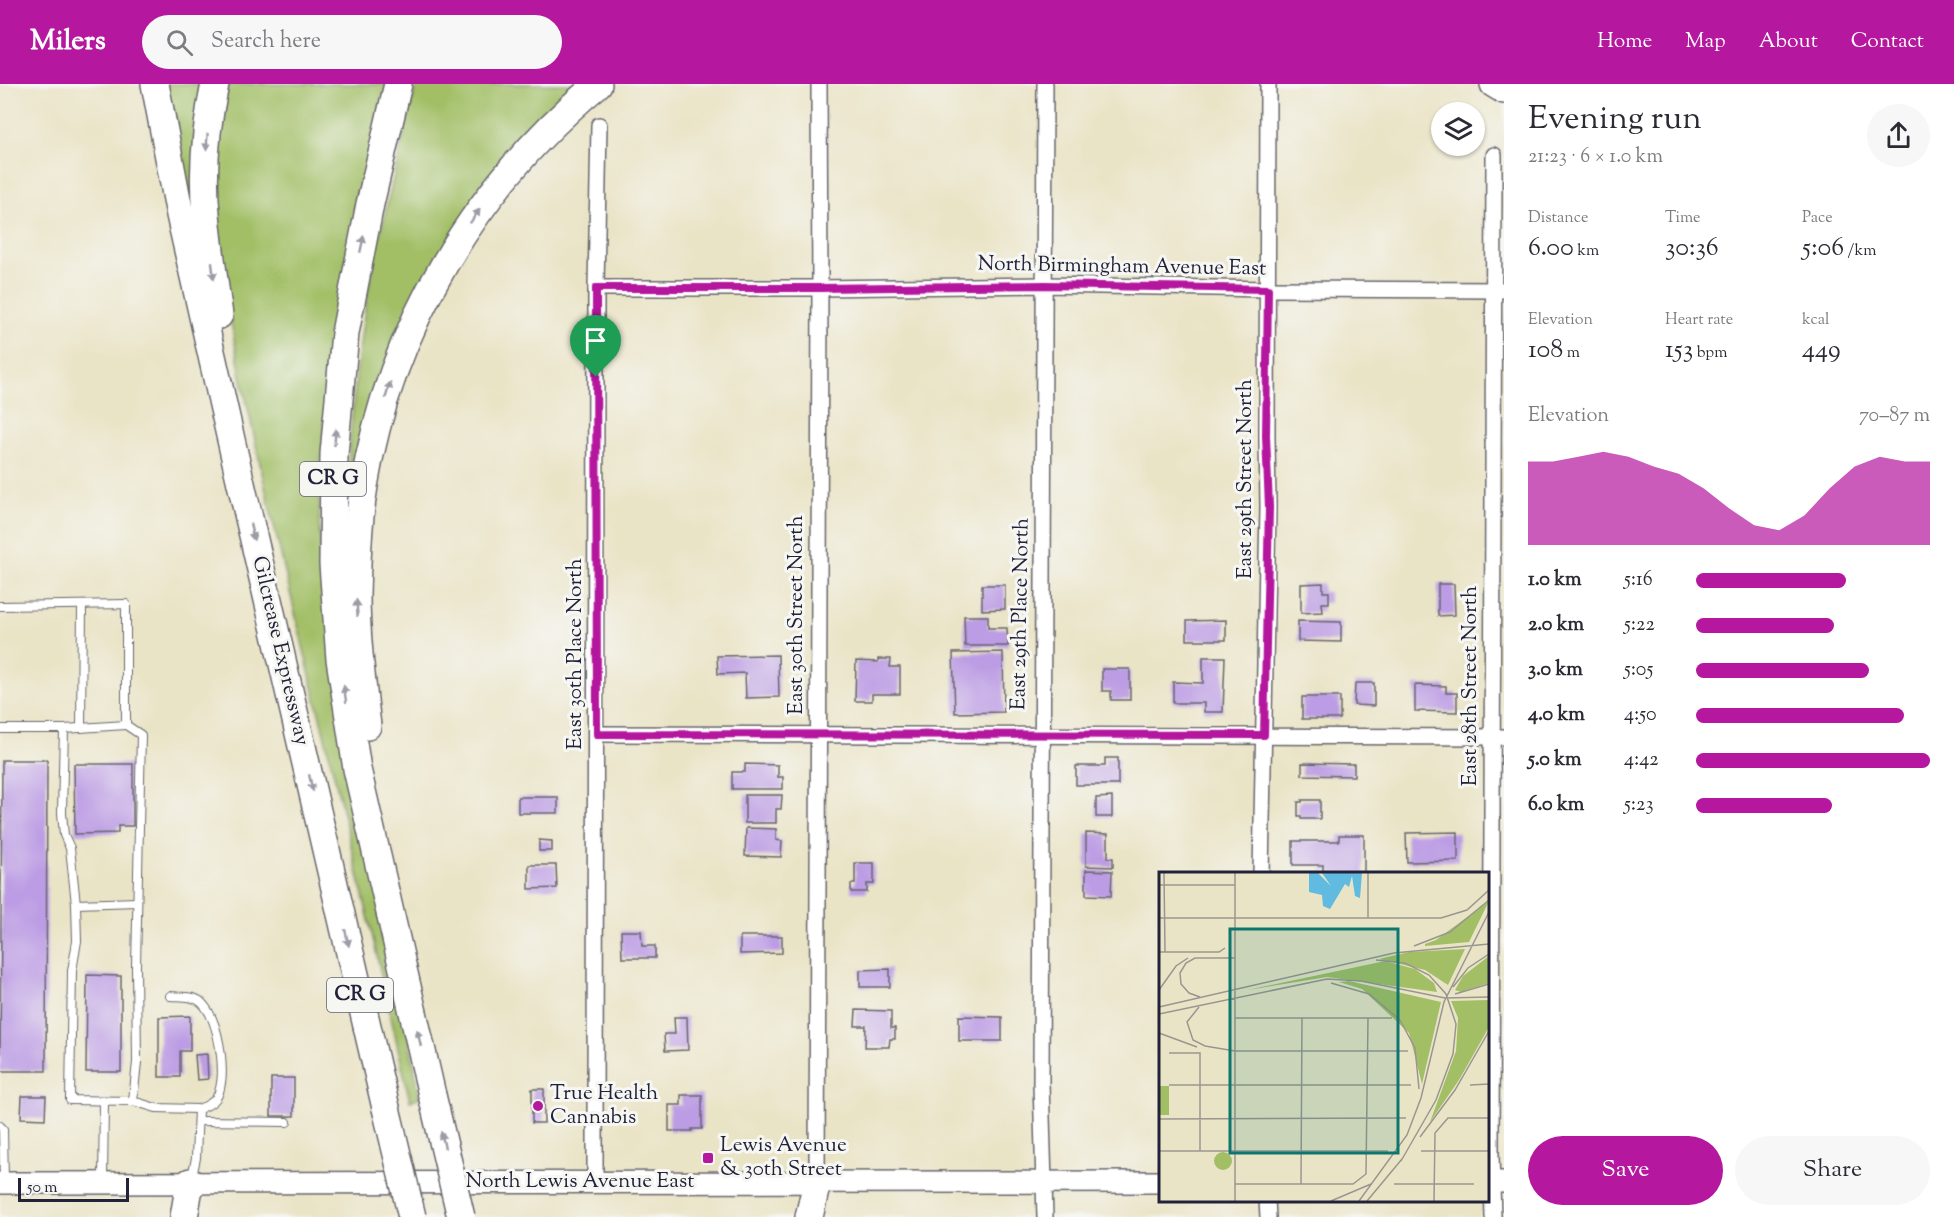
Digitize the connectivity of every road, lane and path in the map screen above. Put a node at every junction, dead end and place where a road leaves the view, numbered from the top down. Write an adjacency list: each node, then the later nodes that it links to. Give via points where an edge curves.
1 (140, 84): 18 (highway)
2 (155, 84): 18 (highway, Gilcrease Expressway / CR G)
3 (215, 84): 19 (highway, one-way to 19, via 207,134 206,213)
4 (398, 84): 32 (highway, CR G, one-way to 4, via 341,670 332,508 345,333)
5 (598, 84): 32 (highway, one-way to 5, via 356,597 364,488 382,410 413,325 453,248 506,174)
6 (819, 84): 15 (street, East 30th Street North)
7 (1045, 84): 13 (street, East 29th Place North)
8 (1268, 84): 16 (street, East 29th Street North)
9 (1494, 84): 10 (highway)
10 (1504, 90)
11 (599, 125): 14 (street, East 30th Place North)
12 (1494, 155): 17 (street, East 28th Street North)
13 (1045, 285): 15 (street, North Birmingham Avenue East); 16 (street, North Birmingham Avenue East); 29 (street, East 29th Place North)
14 (596, 288): 15 (street, North Birmingham Avenue East); 26 (street, East 30th Place North)
15 (820, 288): 27 (street, East 30th Street North)
16 (1268, 289): 17 (street, North Birmingham Avenue East); 28 (street, East 29th Street North)
17 (1498, 290): 30 (street, East 28th Street North)
18 (219, 385): 19 (highway, Gilcrease Expressway / CR G)
19 (239, 475): 53 (highway, Gilcrease Expressway / CR G, one-way to 53, bridge)
20 (82, 605): 21 (lane); 22 (lane, via 126,604); 23 (lane)
21 (0, 606)
22 (126, 725): 23 (lane); 33 (lane, via 141,735)
23 (81, 728): 25 (lane)
24 (0, 729): 25 (lane)
25 (64, 729): 34 (lane, via 62,813)
26 (597, 734): 27 (street); 44 (street, East 30th Place North)
27 (818, 734): 29 (street); 45 (street, East 30th Street North)
28 (1264, 735): 29 (street); 30 (street); 31 (street, East 29th Street North)
29 (1041, 736): 46 (street, East 29th Place North)
30 (1498, 737): 48 (street, East 28th Street North)
31 (1261, 872)
32 (380, 875): 54 (highway, CR G, one-way to 32, bridge)
33 (137, 902): 34 (lane); 37 (lane, via 137,1062)
34 (76, 904): 36 (lane, via 70,1100)
35 (170, 996): 38 (lane, via 195,998 202,1003 219,1041 219,1094 209,1106)
36 (104, 1101): 37 (lane); 42 (lane)
37 (132, 1101): 38 (lane, via 156,1108)
38 (198, 1109): 39 (lane)
39 (198, 1121): 40 (lane); 43 (lane)
40 (287, 1122)
41 (0, 1126): 49 (lane)
42 (103, 1182): 43 (main road, North Lewis Avenue East); 49 (main road, North Lewis Avenue East)
43 (190, 1182): 44 (main road, North Lewis Avenue East); 51 (highway); 52 (highway)
44 (595, 1182): 45 (main road, North Lewis Avenue East)
45 (818, 1182): 46 (main road, North Lewis Avenue East); 55 (highway); 56 (highway)
46 (1043, 1182): 47 (main road, North Lewis Avenue East); 57 (street, East 29th Place North)
47 (1159, 1182)
48 (1494, 1182): 59 (street, East 28th Street North)
49 (2, 1183)
50 (1267, 1202): 58 (street)
51 (184, 1217)
52 (192, 1217)
53 (412, 1217)
54 (461, 1217)
55 (809, 1217)
56 (820, 1217)
57 (1045, 1217)
58 (1268, 1217)
59 (1493, 1217)

